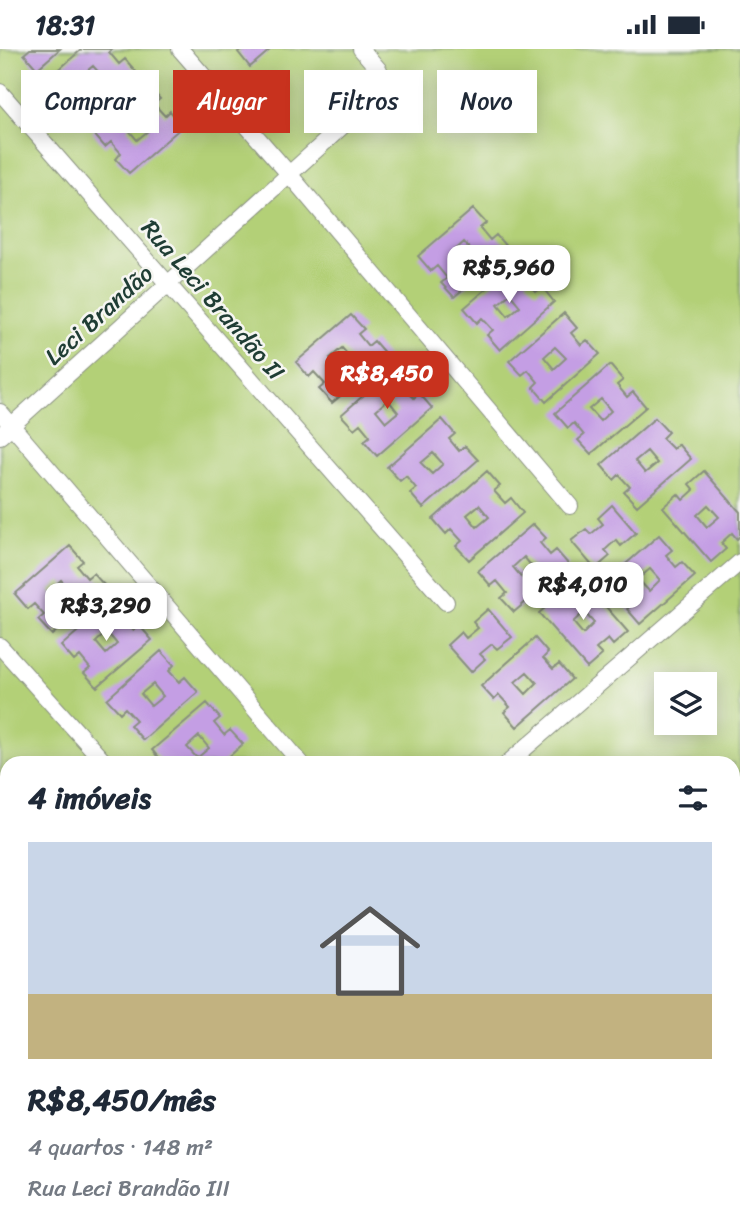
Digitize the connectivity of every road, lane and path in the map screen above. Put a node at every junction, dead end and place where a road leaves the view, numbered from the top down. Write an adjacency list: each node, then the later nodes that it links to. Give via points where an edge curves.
1 (180, 49): 4 (street)
2 (361, 49): 4 (street, Leci Brandão, via 379,70 380,92)
3 (0, 92): 5 (street, Rua Leci Brandão II)
4 (289, 174): 5 (street, Leci Brandão); 8 (street)
5 (169, 283): 7 (street, Leci Brandão); 10 (street, Rua Leci Brandão II)
6 (0, 412): 7 (street)
7 (6, 431): 13 (street)
8 (569, 506)
9 (740, 562): 14 (street)
10 (446, 602)
11 (0, 646): 12 (street)
12 (99, 756)
13 (295, 756)
14 (516, 756)

